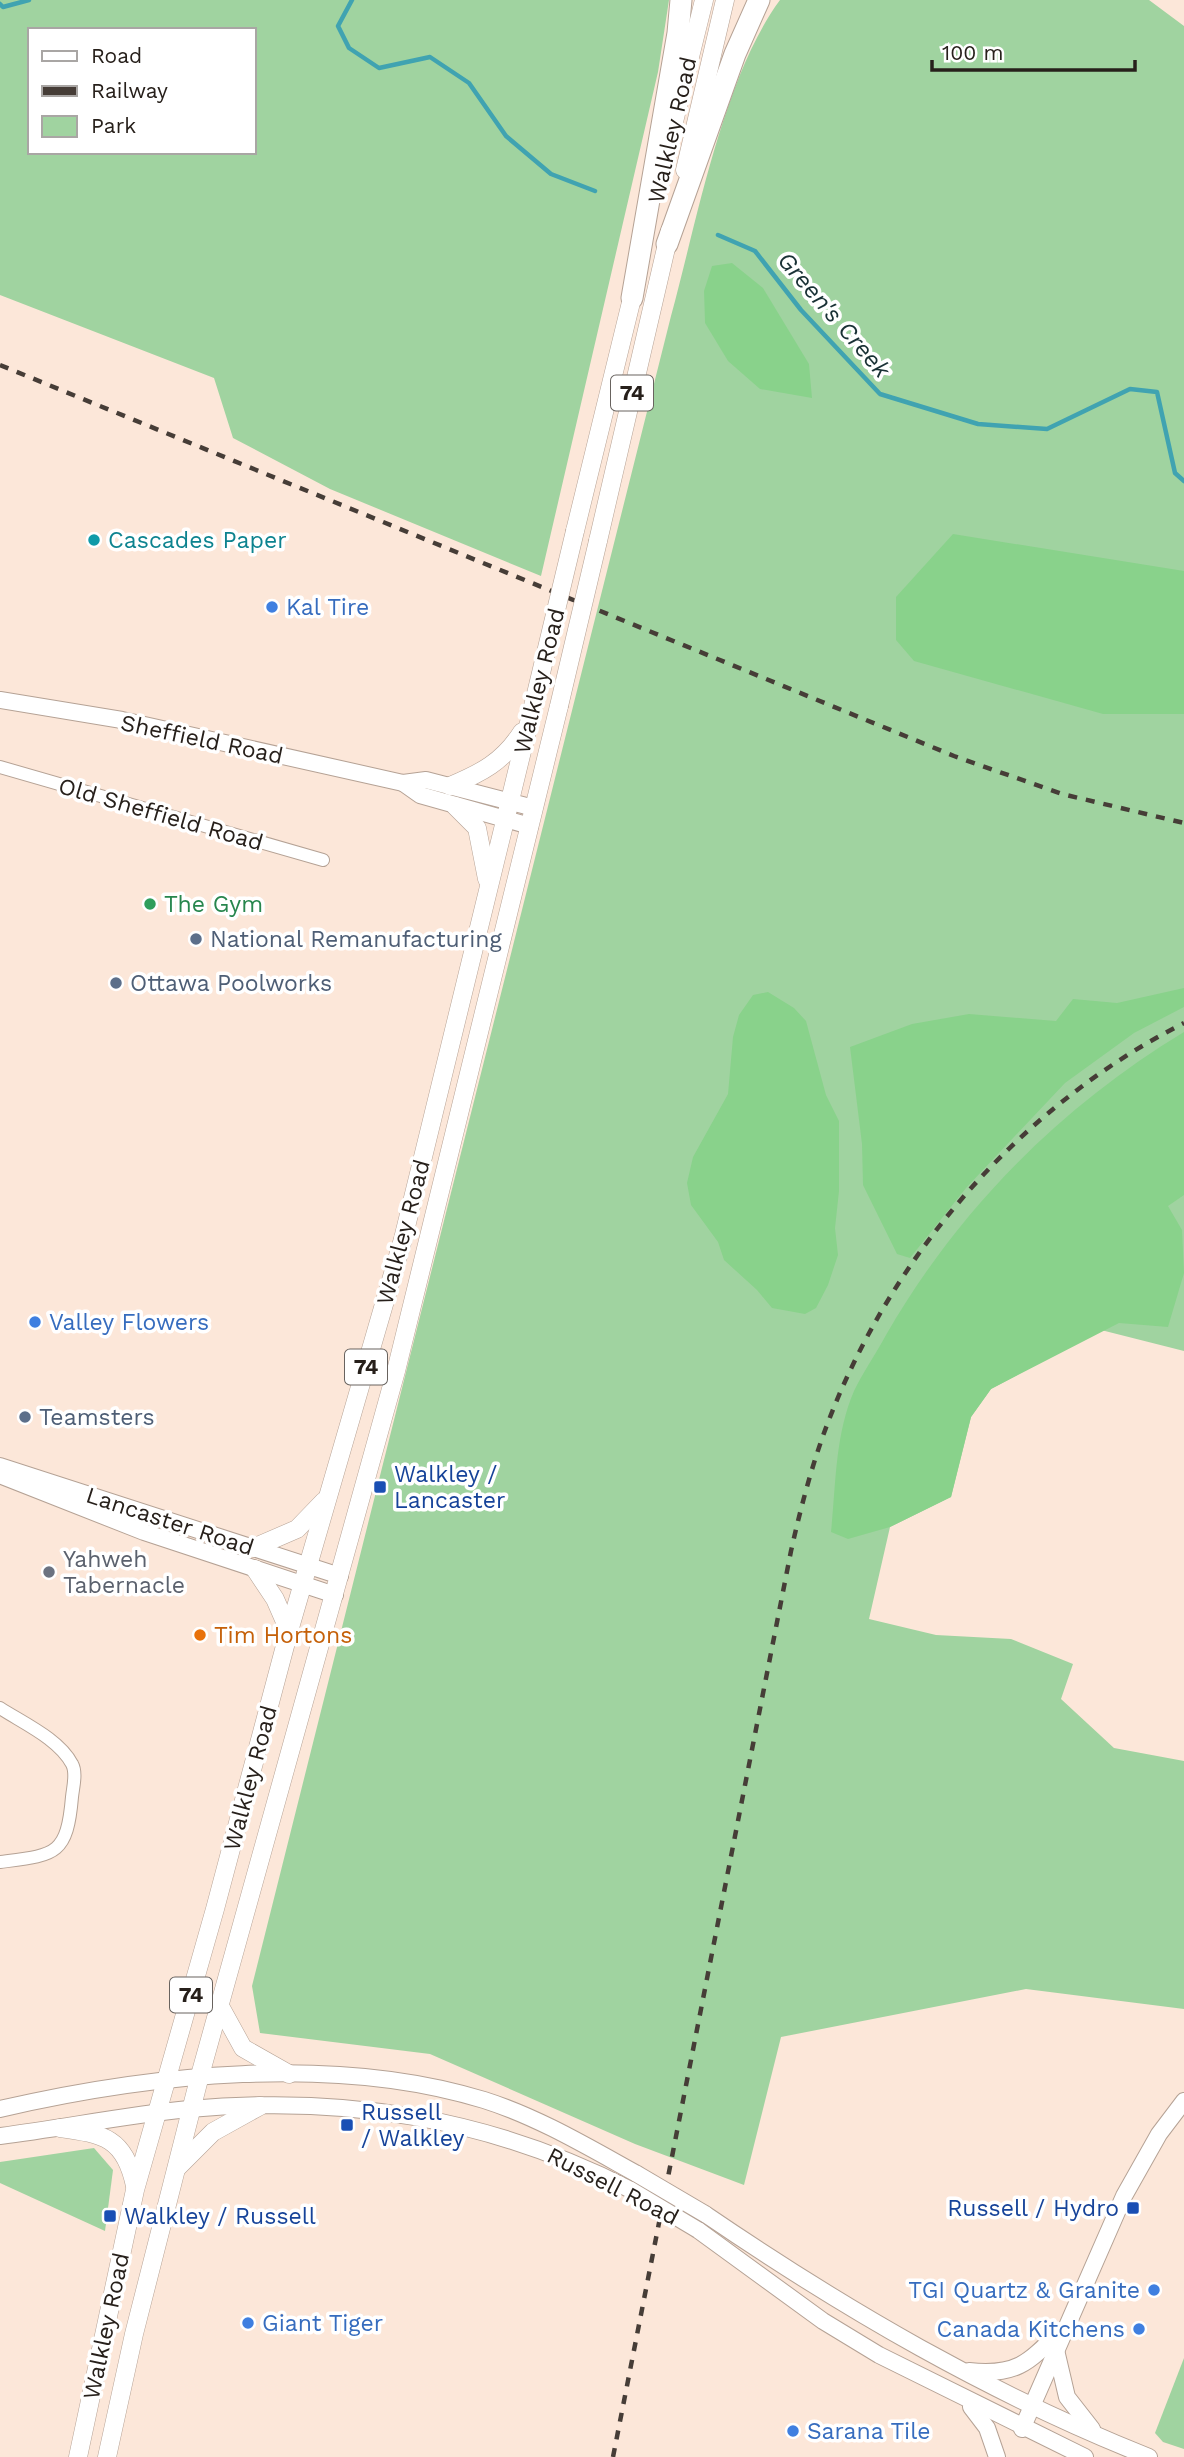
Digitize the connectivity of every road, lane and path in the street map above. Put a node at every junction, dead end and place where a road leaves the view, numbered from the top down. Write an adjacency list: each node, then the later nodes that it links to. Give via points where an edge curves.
1 (681, 0): 6 (highway)
2 (704, 0): 6 (main road, Walkley Road / 74)
3 (725, 0): 5 (main road, Walkley Road / 74)
4 (759, 0): 5 (highway)
5 (667, 244): 14 (main road, Walkley Road / 74, bridge)
6 (632, 298): 8 (main road, Walkley Road / 74, bridge)
7 (0, 700): 10 (main road, Sheffield Road, via 122,720)
8 (529, 720): 11 (main road, via 498,762); 13 (main road, Walkley Road / 74)
9 (0, 767): 15 (street, Old Sheffield Road)
10 (403, 783): 11 (main road, Sheffield Road, via 426,780); 12 (main road, Sheffield Road, via 421,795)
11 (450, 786): 13 (main road, Sheffield Road)
12 (455, 806): 13 (main road, Sheffield Road); 16 (main road, via 477,828)
13 (508, 810): 14 (main road, Sheffield Road); 16 (main road, Walkley Road / 74)
14 (532, 817): 24 (main road, Walkley Road / 74, via 453,1148)
15 (323, 860)
16 (489, 888): 20 (main road, Walkley Road / 74, via 403,1239)
17 (0, 1466): 19 (main road, Lancaster Road)
18 (0, 1475): 19 (main road, Lancaster Road)
19 (36, 1483): 21 (main road, Lancaster Road); 23 (main road, Lancaster Road, via 144,1532)
20 (328, 1495): 21 (main road, via 297,1529); 22 (main road, Walkley Road / 74)
21 (253, 1548): 22 (main road, Lancaster Road)
22 (309, 1566): 24 (main road, Lancaster Road); 25 (main road, Walkley Road / 74)
23 (255, 1569): 25 (main road, Lancaster Road); 27 (main road)
24 (341, 1576): 26 (main road, Walkley Road / 74)
25 (303, 1586): 26 (main road, Lancaster Road); 27 (main road, Walkley Road / 74)
26 (335, 1595): 30 (main road, Walkley Road / 74)
27 (289, 1631): 33 (main road, Walkley Road / 74)
28 (0, 1708): 29 (street, via 57,1745 74,1772 64,1841 39,1857)
29 (0, 1862)
30 (221, 2008): 31 (main road, via 243,2048); 32 (main road, Walkley Road / 74)
31 (289, 2074): 32 (main road, Russell Road); 45 (main road, Russell Road, bridge, via 371,2078 462,2094 546,2125 705,2214 814,2288)
32 (199, 2078): 33 (main road, Russell Road); 37 (main road, Walkley Road / 74)
33 (167, 2081): 36 (main road, Russell Road); 38 (main road, Walkley Road / 74)
34 (1184, 2101): 43 (main road, via 1159,2134 1124,2196)
35 (260, 2106): 37 (main road, Russell Road); 41 (main road, via 213,2132); 46 (main road, Russell Road, bridge, via 333,2106 467,2126 527,2143 590,2169 698,2230 823,2321)
36 (0, 2109)
37 (191, 2109): 38 (main road, Russell Road); 41 (main road, Walkley Road / 74)
38 (158, 2113): 39 (main road, Russell Road); 42 (main road, Walkley Road / 74)
39 (60, 2129): 40 (main road, Russell Road); 42 (main road, via 94,2133 120,2147)
40 (0, 2136)
41 (176, 2169): 52 (main road, Walkley Road / 74)
42 (135, 2190): 51 (main road, Walkley Road / 74)
43 (1067, 2323): 44 (main road); 45 (main road, via 1016,2369)
44 (1056, 2349): 47 (main road); 49 (main road, via 1067,2397)
45 (955, 2369): 47 (main road, Russell Road)
46 (965, 2400): 48 (main road, Russell Road); 53 (main road, via 988,2428)
47 (1032, 2405): 48 (main road); 49 (main road, Russell Road)
48 (1022, 2428): 50 (main road, Russell Road)
49 (1101, 2438): 55 (main road, Russell Road)
50 (1083, 2456): 54 (main road)
51 (78, 2457)
52 (107, 2457)
53 (997, 2457)
54 (1058, 2457)
55 (1149, 2457)

